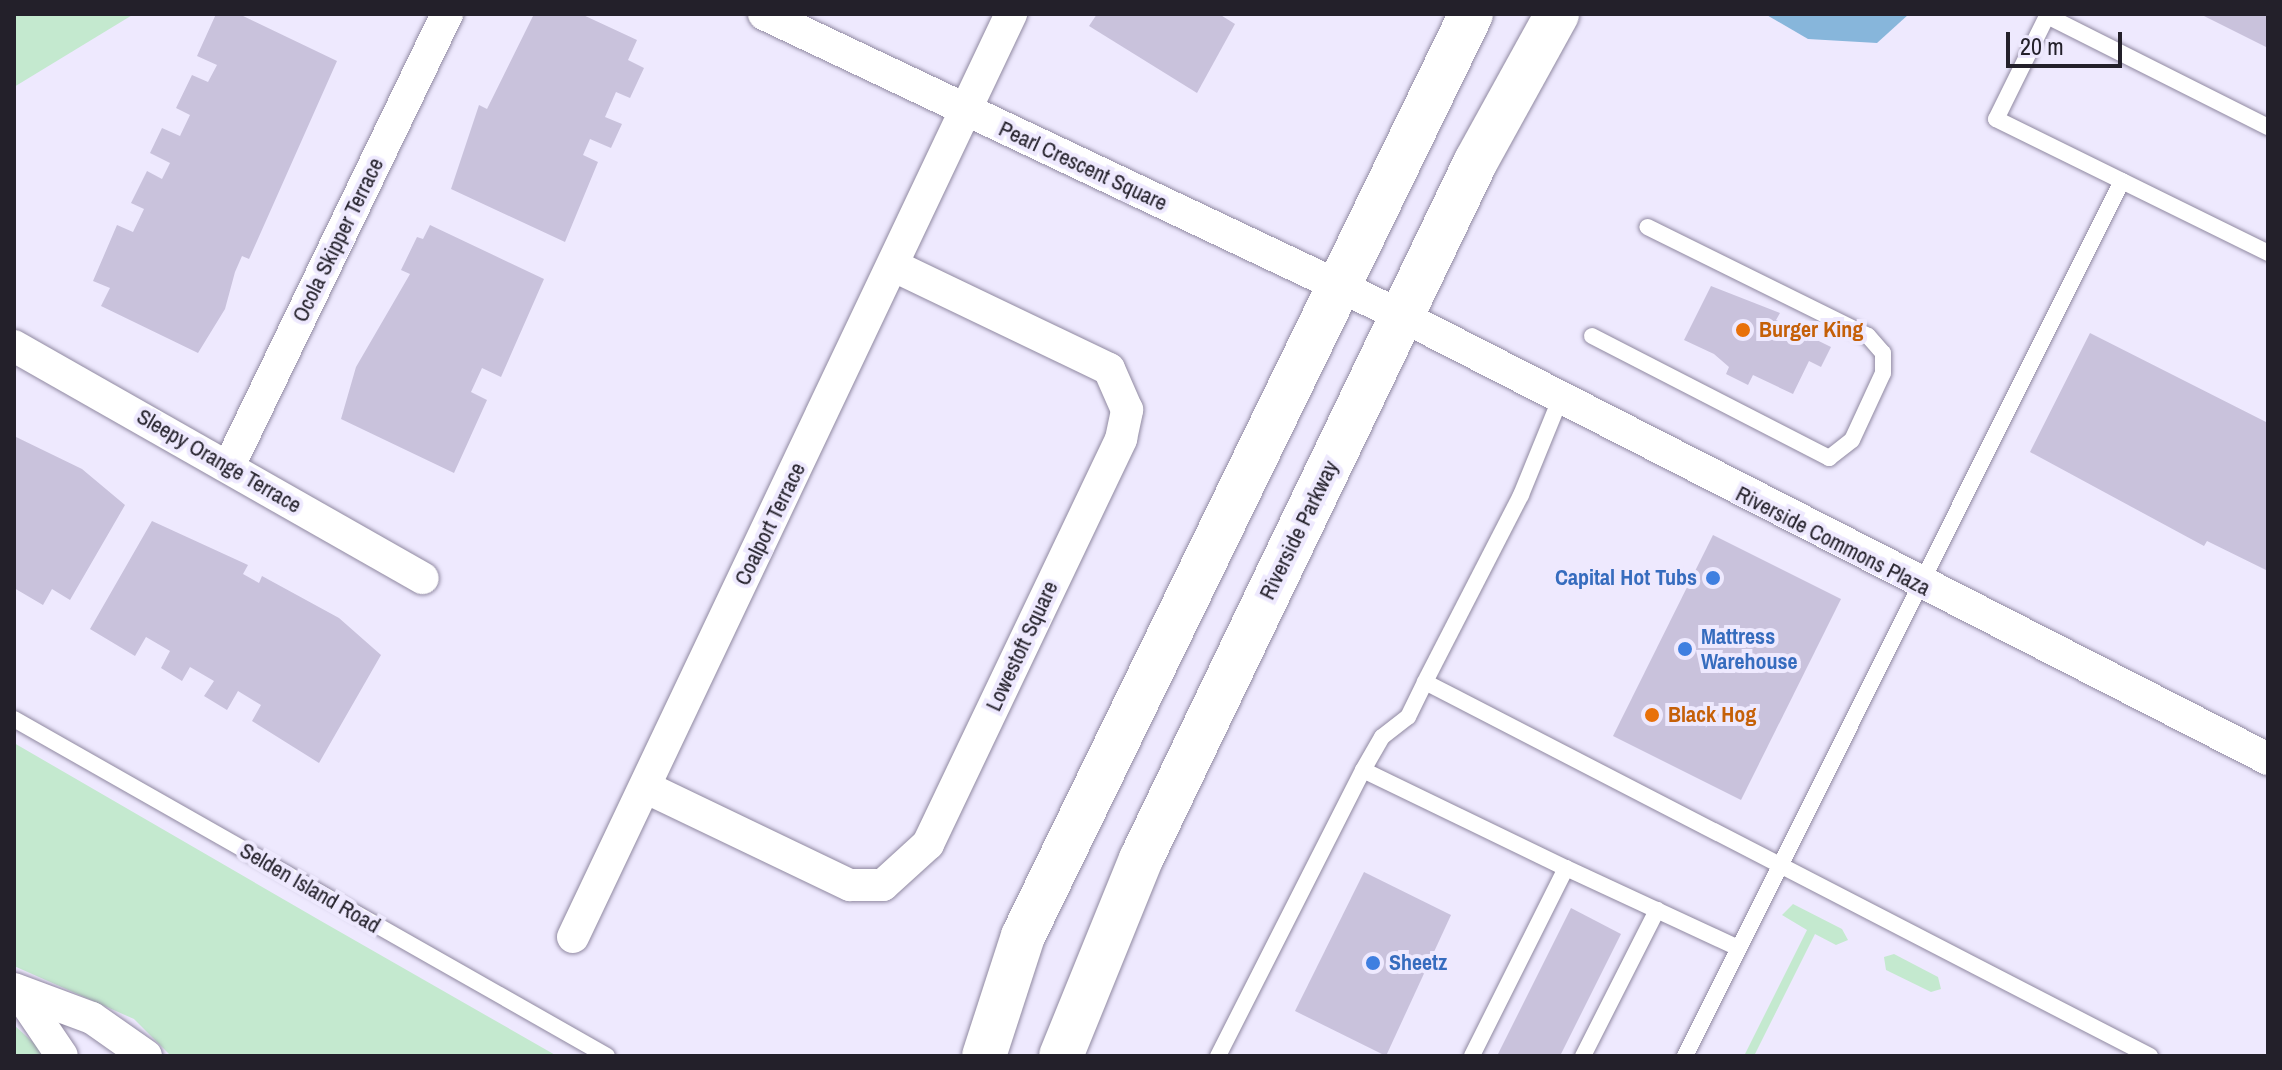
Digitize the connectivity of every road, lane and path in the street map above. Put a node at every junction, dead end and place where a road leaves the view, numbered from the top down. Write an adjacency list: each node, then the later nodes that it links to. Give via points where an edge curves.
1 (447, 14): 17 (street, Ocola Skipper Terrace)
2 (764, 14): 6 (street, Pearl Crescent Square)
3 (1011, 14): 6 (street, Coalport Terrace)
4 (1471, 14): 12 (main road)
5 (1557, 14): 13 (main road, Riverside Parkway)
6 (965, 111): 11 (street, Coalport Terrace); 12 (street, Pearl Crescent Square)
7 (2268, 127): 8 (lane, via 2047,16 1996,119)
8 (2122, 181): 10 (lane); 19 (lane)
9 (1647, 227): 14 (lane, via 1868,336 1883,353 1883,373 1852,440 1829,458)
10 (2268, 253)
11 (894, 266): 24 (street, Coalport Terrace); 24 (street, Lowestoft Square, via 1109,369 1127,410 1121,439 928,844 883,885 850,885)
12 (1335, 284): 13 (street, Pearl Crescent Square); 34 (main road, via 1023,936)
13 (1402, 316): 16 (street, Riverside Commons Plaza); 35 (main road, Riverside Parkway, via 1141,859)
14 (1592, 336)
15 (14, 346): 17 (street, Sleepy Orange Terrace)
16 (1561, 397): 19 (street, Riverside Commons Plaza); 20 (lane, via 1521,495)
17 (229, 466): 18 (street, Sleepy Orange Terrace)
18 (423, 578)
19 (1919, 584): 22 (street, Riverside Commons Plaza); 25 (lane)
20 (1425, 682): 23 (lane, via 1408,717 1382,737); 25 (lane, via 1746,842)
21 (14, 719): 33 (lane, Selden Island Road)
22 (2268, 759)
23 (1363, 770): 26 (lane); 36 (lane)
24 (645, 787): 28 (street, Coalport Terrace)
25 (1779, 866): 29 (lane); 40 (lane)
26 (1566, 868): 27 (lane); 37 (lane)
27 (1657, 910): 29 (lane); 38 (lane)
28 (573, 937)
29 (1738, 948): 39 (lane)
30 (16, 990): 31 (street); 32 (street, via 92,1018)
31 (62, 1056)
32 (146, 1056)
33 (607, 1056)
34 (984, 1056)
35 (1061, 1056)
36 (1218, 1056)
37 (1472, 1056)
38 (1583, 1056)
39 (1685, 1056)
40 (2150, 1056)

